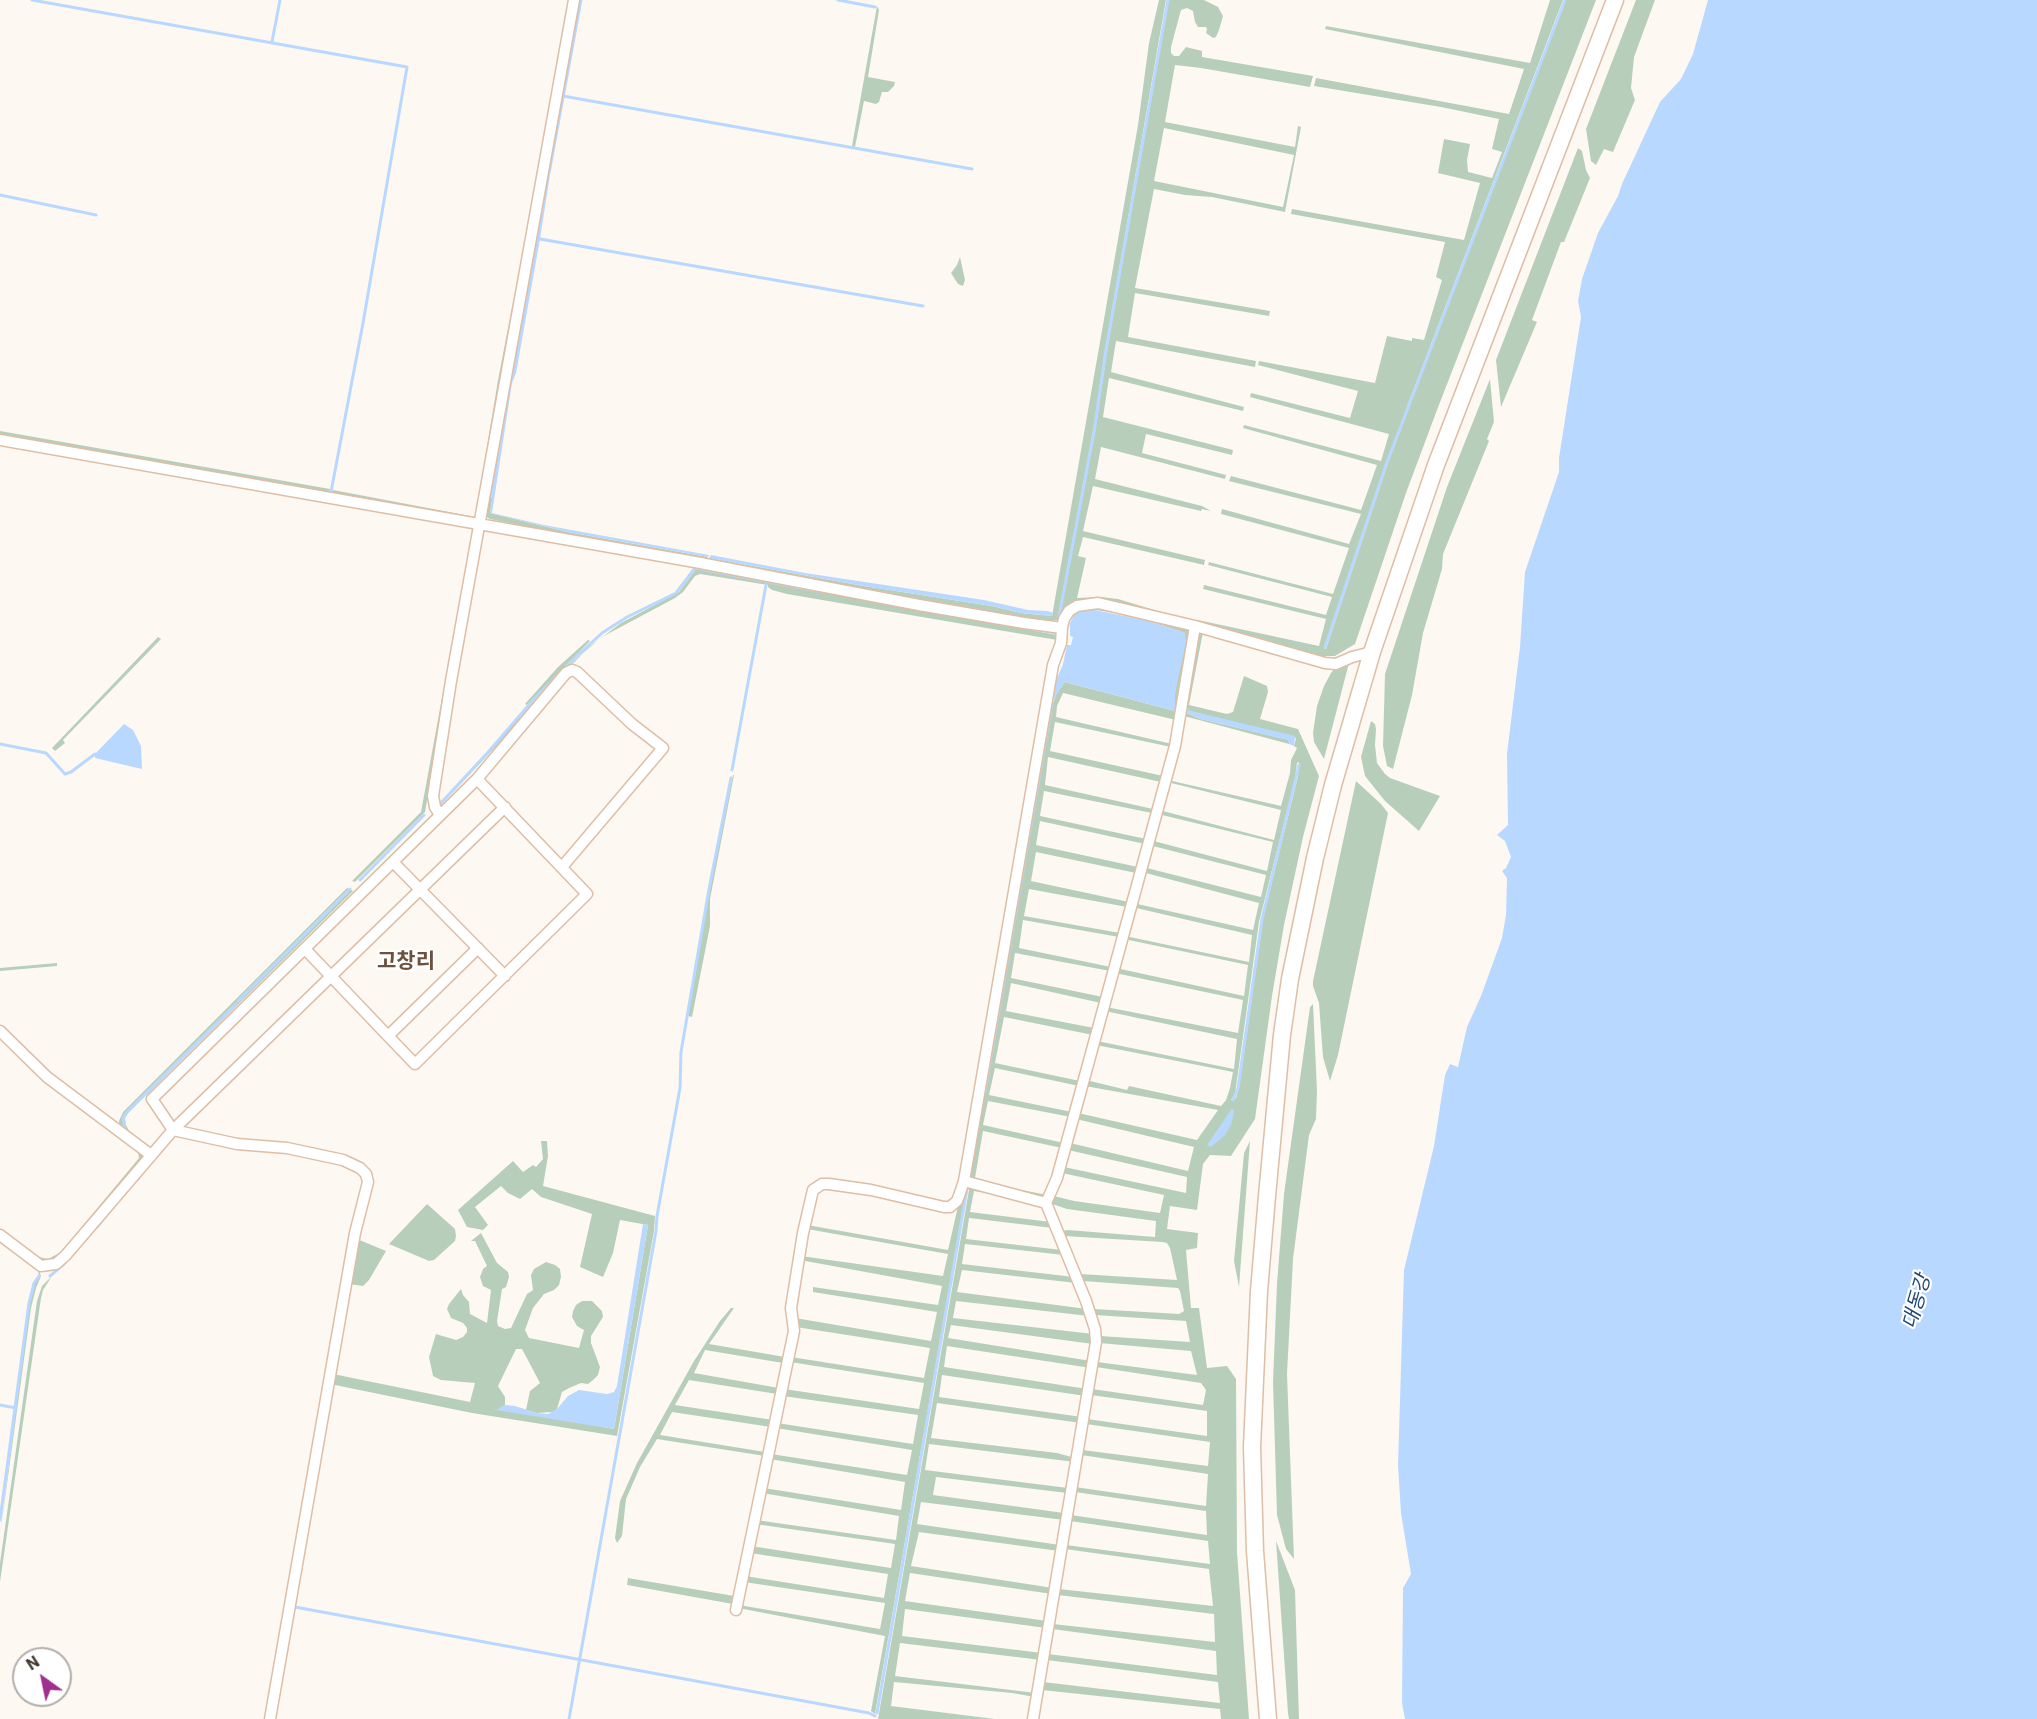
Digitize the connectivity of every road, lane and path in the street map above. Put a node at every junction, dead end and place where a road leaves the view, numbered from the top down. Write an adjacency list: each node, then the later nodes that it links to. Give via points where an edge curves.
1 (574, 0): 4 (street)
2 (1615, 0): 7 (highway, via 1436,465)
3 (0, 440): 4 (street)
4 (480, 525): 6 (street); 10 (street, via 433,796)
5 (1195, 626): 6 (street, via 1086,603 1070,611); 7 (street, via 1325,663 1336,664); 23 (street, via 1175,746 1057,1178)
6 (1062, 628): 22 (street)
7 (1372, 652): 28 (highway, via 1315,858 1282,1035 1260,1291 1252,1447 1255,1551)
8 (477, 779): 9 (street); 10 (street); 12 (street, via 572,670 663,748)
9 (505, 807): 12 (street); 13 (street)
10 (440, 815): 11 (street)
11 (393, 862): 13 (street); 15 (street)
12 (562, 867): 17 (street, via 587,894)
13 (421, 891): 14 (street); 16 (street)
14 (478, 948): 17 (street); 19 (street)
15 (305, 949): 16 (street); 20 (street, via 152,1099)
16 (332, 976): 19 (street); 20 (street)
17 (505, 976): 19 (street, via 415,1064)
18 (0, 1031): 21 (street, via 47,1077)
19 (388, 1036)
20 (173, 1130): 21 (street); 26 (street, via 343,1160 360,1168 368,1182 355,1233)
21 (151, 1155): 24 (street, via 56,1264 41,1266)
22 (964, 1181): 23 (street); 25 (street, via 957,1201 950,1207 839,1185 822,1184 813,1190 791,1308 794,1331)
23 (1046, 1203): 27 (street, via 1086,1301 1096,1342)
24 (0, 1235)
25 (736, 1610)
26 (270, 1719)
27 (1034, 1719)
28 (1268, 1719)

